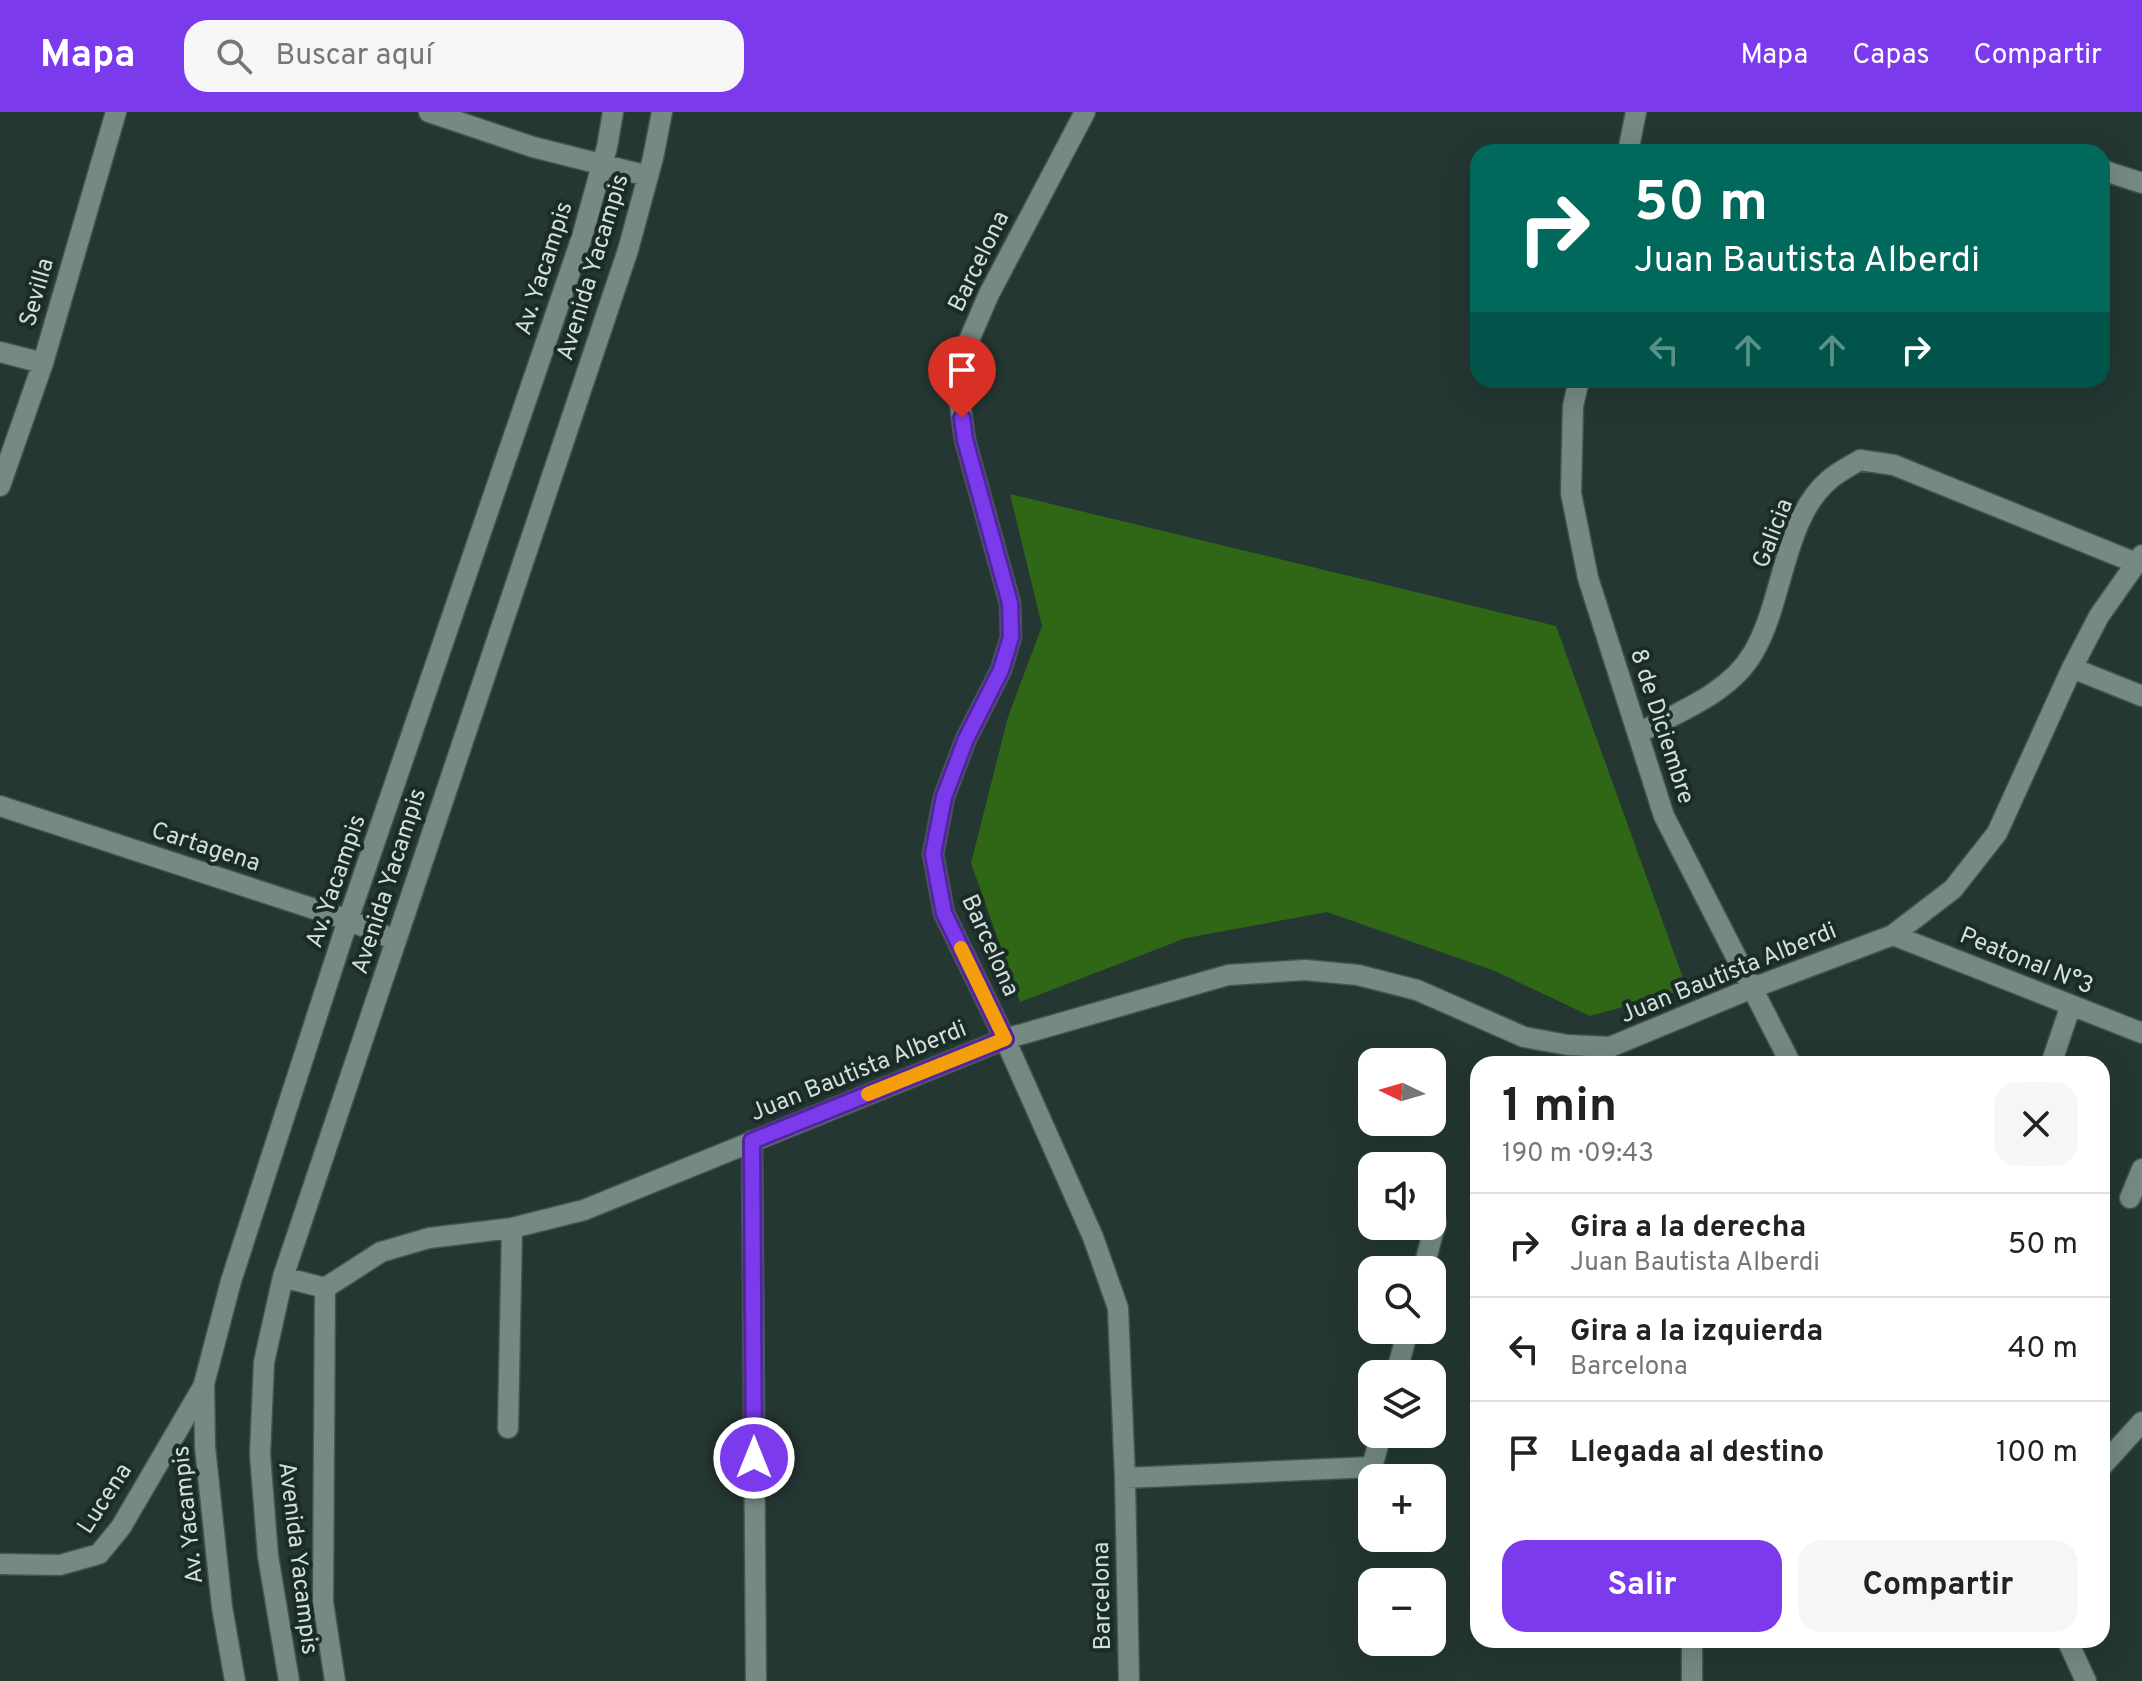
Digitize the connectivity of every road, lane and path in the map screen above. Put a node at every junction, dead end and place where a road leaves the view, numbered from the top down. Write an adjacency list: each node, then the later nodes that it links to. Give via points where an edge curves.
1 (116, 112): 13 (street, Sevilla)
2 (429, 112): 8 (street)
3 (613, 112): 8 (street, Av. Yacampis)
4 (662, 112): 10 (street, Avenida Yacampis)
5 (1085, 112): 27 (street, Barcelona, via 989,294 963,354 959,397 965,440 1010,603 1011,637 944,797 933,854 944,913)
6 (1636, 112): 7 (street)
7 (1630, 144)
8 (601, 166): 10 (street); 21 (street, Av. Yacampis, via 582,237)
9 (2110, 173): 11 (street)
10 (648, 176): 23 (street, Avenida Yacampis, via 628,250)
11 (2142, 183)
12 (0, 352): 13 (street)
13 (43, 363): 15 (street, Sevilla)
14 (1577, 388): 19 (street, 8 de Diciembre, via 1571,493 1588,578)
15 (0, 486)
16 (2139, 559): 17 (street, Juan Bautista Alberdi, via 2099,616); 19 (street, Galicia, via 1894,465 1860,460 1828,480 1803,511 1753,654 1702,701)
17 (2072, 668): 18 (street); 22 (street, Juan Bautista Alberdi, via 1997,833 1953,889)
18 (2142, 696)
19 (1639, 733): 24 (street, 8 de Diciembre, via 1664,816)
20 (0, 806): 21 (street, Cartagena)
21 (348, 920): 23 (street, Cartagena); 37 (street, Av. Yacampis, via 231,1281)
22 (1893, 935): 24 (street, Juan Bautista Alberdi); 25 (street, Peatonal N°3)
23 (395, 940): 35 (street, Avenida Yacampis)
24 (1750, 989): 28 (street, Juan Bautista Alberdi); 29 (street, 8 de Diciembre)
25 (2071, 1005): 26 (street, Peatonal N°3); 30 (street)
26 (2142, 1033)
27 (1005, 1039): 28 (street, Juan Bautista Alberdi, via 1228,975 1305,970 1358,975 1417,990 1524,1037); 31 (street, Juan Bautista Alberdi); 42 (street, Barcelona, via 1093,1237 1118,1308)
28 (1613, 1055)
29 (1787, 1056)
30 (2054, 1056)
31 (752, 1141): 34 (street, Juan Bautista Alberdi, via 584,1210); 49 (street)
32 (2142, 1169): 33 (street)
33 (2130, 1198)
34 (512, 1228): 36 (street, Juan Bautista Alberdi, via 429,1238 381,1252); 39 (street)
35 (283, 1277): 36 (street); 47 (street, Avenida Yacampis, via 264,1362 260,1454 268,1556)
36 (325, 1288): 48 (street, via 323,1602)
37 (204, 1384): 43 (street, Lucena, via 121,1527 99,1554 60,1565); 46 (street, Av. Yacampis, via 205,1447)
38 (2142, 1422): 41 (street)
39 (508, 1428)
40 (1377, 1448): 42 (street, via 1372,1467)
41 (2110, 1457)
42 (1125, 1478): 50 (street, Barcelona)
43 (0, 1564)
44 (1692, 1648): 51 (street)
45 (2071, 1648): 52 (street)
46 (235, 1681)
47 (289, 1681)
48 (335, 1681)
49 (756, 1681)
50 (1129, 1681)
51 (1692, 1681)
52 (2086, 1681)

